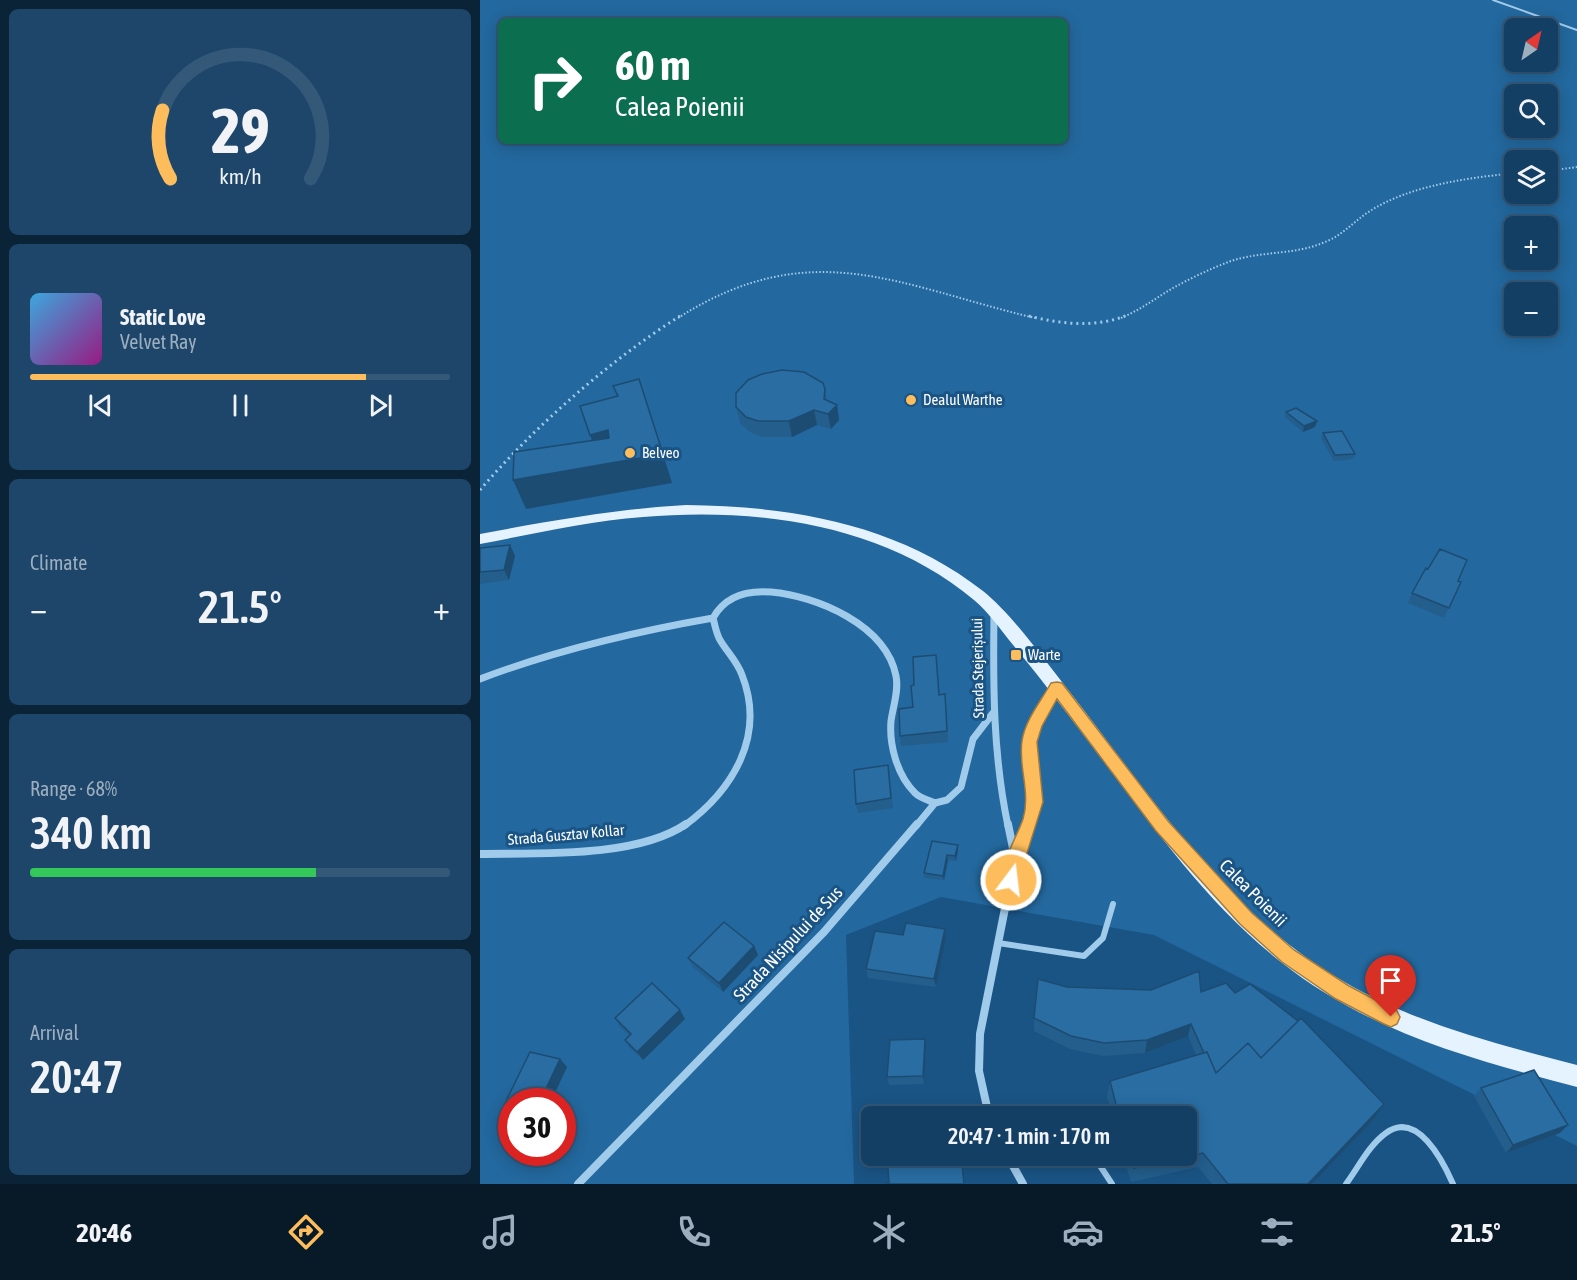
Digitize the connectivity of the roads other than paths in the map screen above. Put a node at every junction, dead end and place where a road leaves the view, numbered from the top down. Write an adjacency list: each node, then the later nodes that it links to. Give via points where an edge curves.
1 (1493, 0): 2 (lane)
2 (1577, 30)
3 (480, 538): 4 (main road, Strada Stejerișului, via 641,512 688,509 781,514 892,544 947,573)
4 (994, 611): 7 (main road, Calea Poienii); 8 (street, Strada Stejerișului)
5 (713, 618): 6 (street, via 633,632 522,662); 9 (street, via 733,596 772,591 814,600 858,623 886,653 895,671 898,687 891,723 896,757 915,793); 10 (street, Strada Gusztav Kollar, via 718,638 745,678 749,704 750,732 742,762 724,791 671,832 643,840 610,847)
6 (480, 679)
7 (1057, 687): 11 (street, via 1029,742 1035,802); 14 (main road, Calea Poienii, via 1169,834 1233,905 1288,956 1343,992 1437,1037)
8 (993, 713): 9 (street, Strada Nisipului de Sus, via 973,738 962,785 950,798); 11 (street, Strada Stejerișului, via 1002,797)
9 (935, 803): 18 (street, Strada Nisipului de Sus, via 824,932)
10 (480, 855)
11 (1015, 858): 13 (street, Strada Stejerișului)
12 (1113, 904): 13 (lane, via 1103,938 1084,956)
13 (998, 943): 15 (street, Strada Stejerișului, via 980,1034 979,1071)
14 (1577, 1076)
15 (987, 1106)
16 (1013, 1166): 19 (street)
17 (1100, 1166): 20 (lane)
18 (578, 1184)
19 (1023, 1184)
20 (1112, 1184)
21 (1346, 1184): 22 (lane, via 1387,1132 1397,1127 1413,1129 1426,1137)
22 (1453, 1184)

